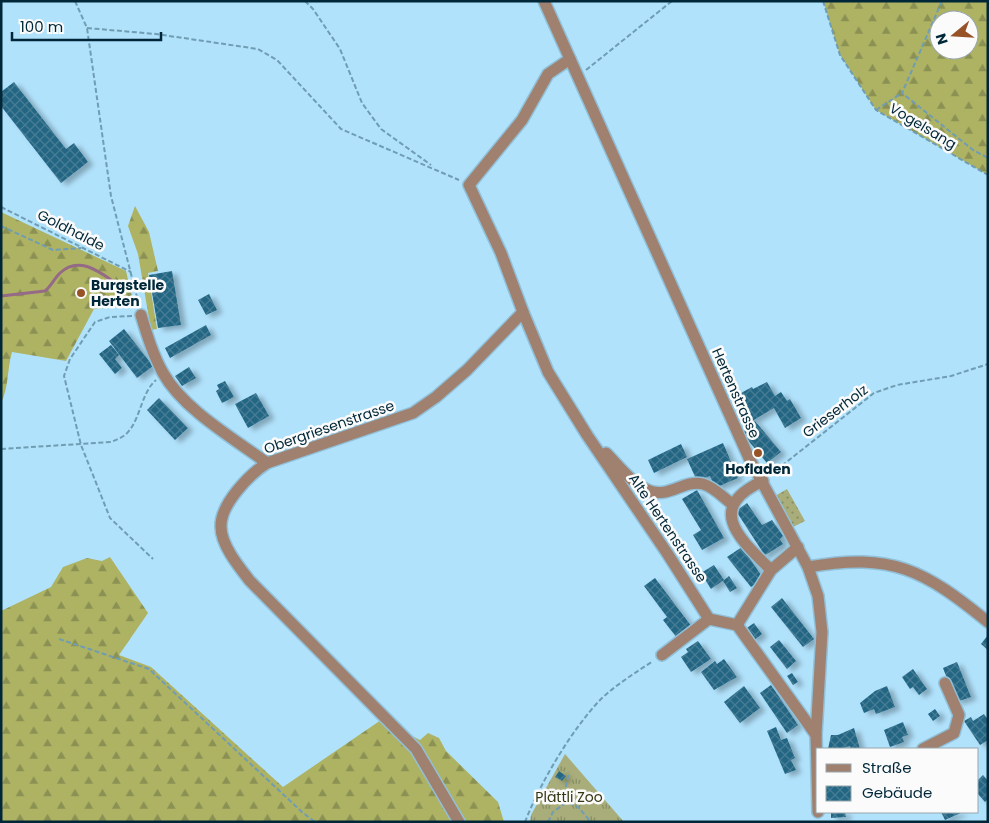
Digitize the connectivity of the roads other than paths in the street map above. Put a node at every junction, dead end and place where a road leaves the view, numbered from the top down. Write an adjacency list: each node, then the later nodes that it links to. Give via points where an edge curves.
1 (544, 1): 2 (street, Hertenstrasse)
2 (570, 59): 3 (street, via 548,74 522,120 469,185 501,253); 7 (street, Hertenstrasse, via 736,431)
3 (523, 312): 5 (street, Alte Hertenstrasse, via 548,372); 6 (street, Obergriesenstrasse, via 467,370 413,413)
4 (142, 315): 6 (street, via 149,342 176,392)
5 (587, 435): 8 (street, via 645,489 660,493 703,484); 12 (street, Alte Hertenstrasse)
6 (267, 463): 20 (street, Obergriesenstrasse, via 251,474 226,508 221,527 230,555 250,581 416,749)
7 (762, 481): 8 (street); 9 (street, Hertenstrasse)
8 (732, 504): 11 (street, via 730,516 745,544)
9 (798, 547): 10 (street, Hertenstrasse); 11 (street)
10 (808, 566): 13 (street, via 859,561 890,563 916,572 961,600); 17 (street, Hertenstrasse, via 818,596 822,632)
11 (771, 570): 14 (street)
12 (710, 619): 14 (street); 15 (street)
13 (988, 622)
14 (737, 625): 17 (street)
15 (662, 655)
16 (946, 683): 19 (street, via 958,715 954,733)
17 (816, 735): 18 (street, Hertenstrasse)
18 (816, 748)
19 (925, 748)
20 (459, 822)

